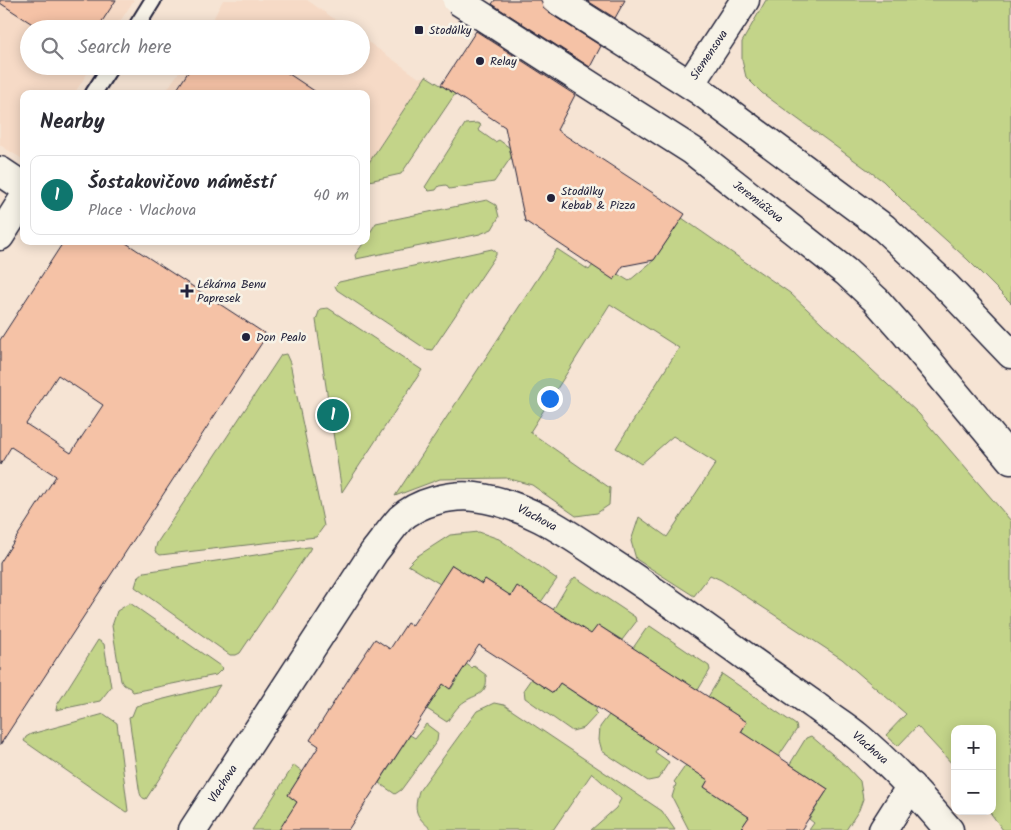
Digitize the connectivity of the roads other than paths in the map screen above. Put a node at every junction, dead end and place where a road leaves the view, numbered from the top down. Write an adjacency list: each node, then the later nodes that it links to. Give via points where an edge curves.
1 (153, 0): 5 (lane)
2 (457, 0): 14 (main road, Jeremiášova, bridge, via 693,151 846,272 906,334)
3 (557, 0): 7 (main road, bridge)
4 (745, 0): 7 (main road, Siemensova)
5 (141, 20)
6 (105, 75): 8 (lane)
7 (690, 84): 13 (main road, via 884,228)
8 (96, 90)
9 (0, 171): 10 (main road)
10 (20, 184)
11 (20, 204): 12 (main road)
12 (0, 236)
13 (1011, 354)
14 (1011, 460)
15 (911, 786): 16 (main road, Vlachova, via 857,735 596,552 523,509 474,497 454,497 412,511 392,528); 17 (main road); 18 (main road, Vlachova)
16 (193, 830)
17 (882, 830)
18 (949, 830)

